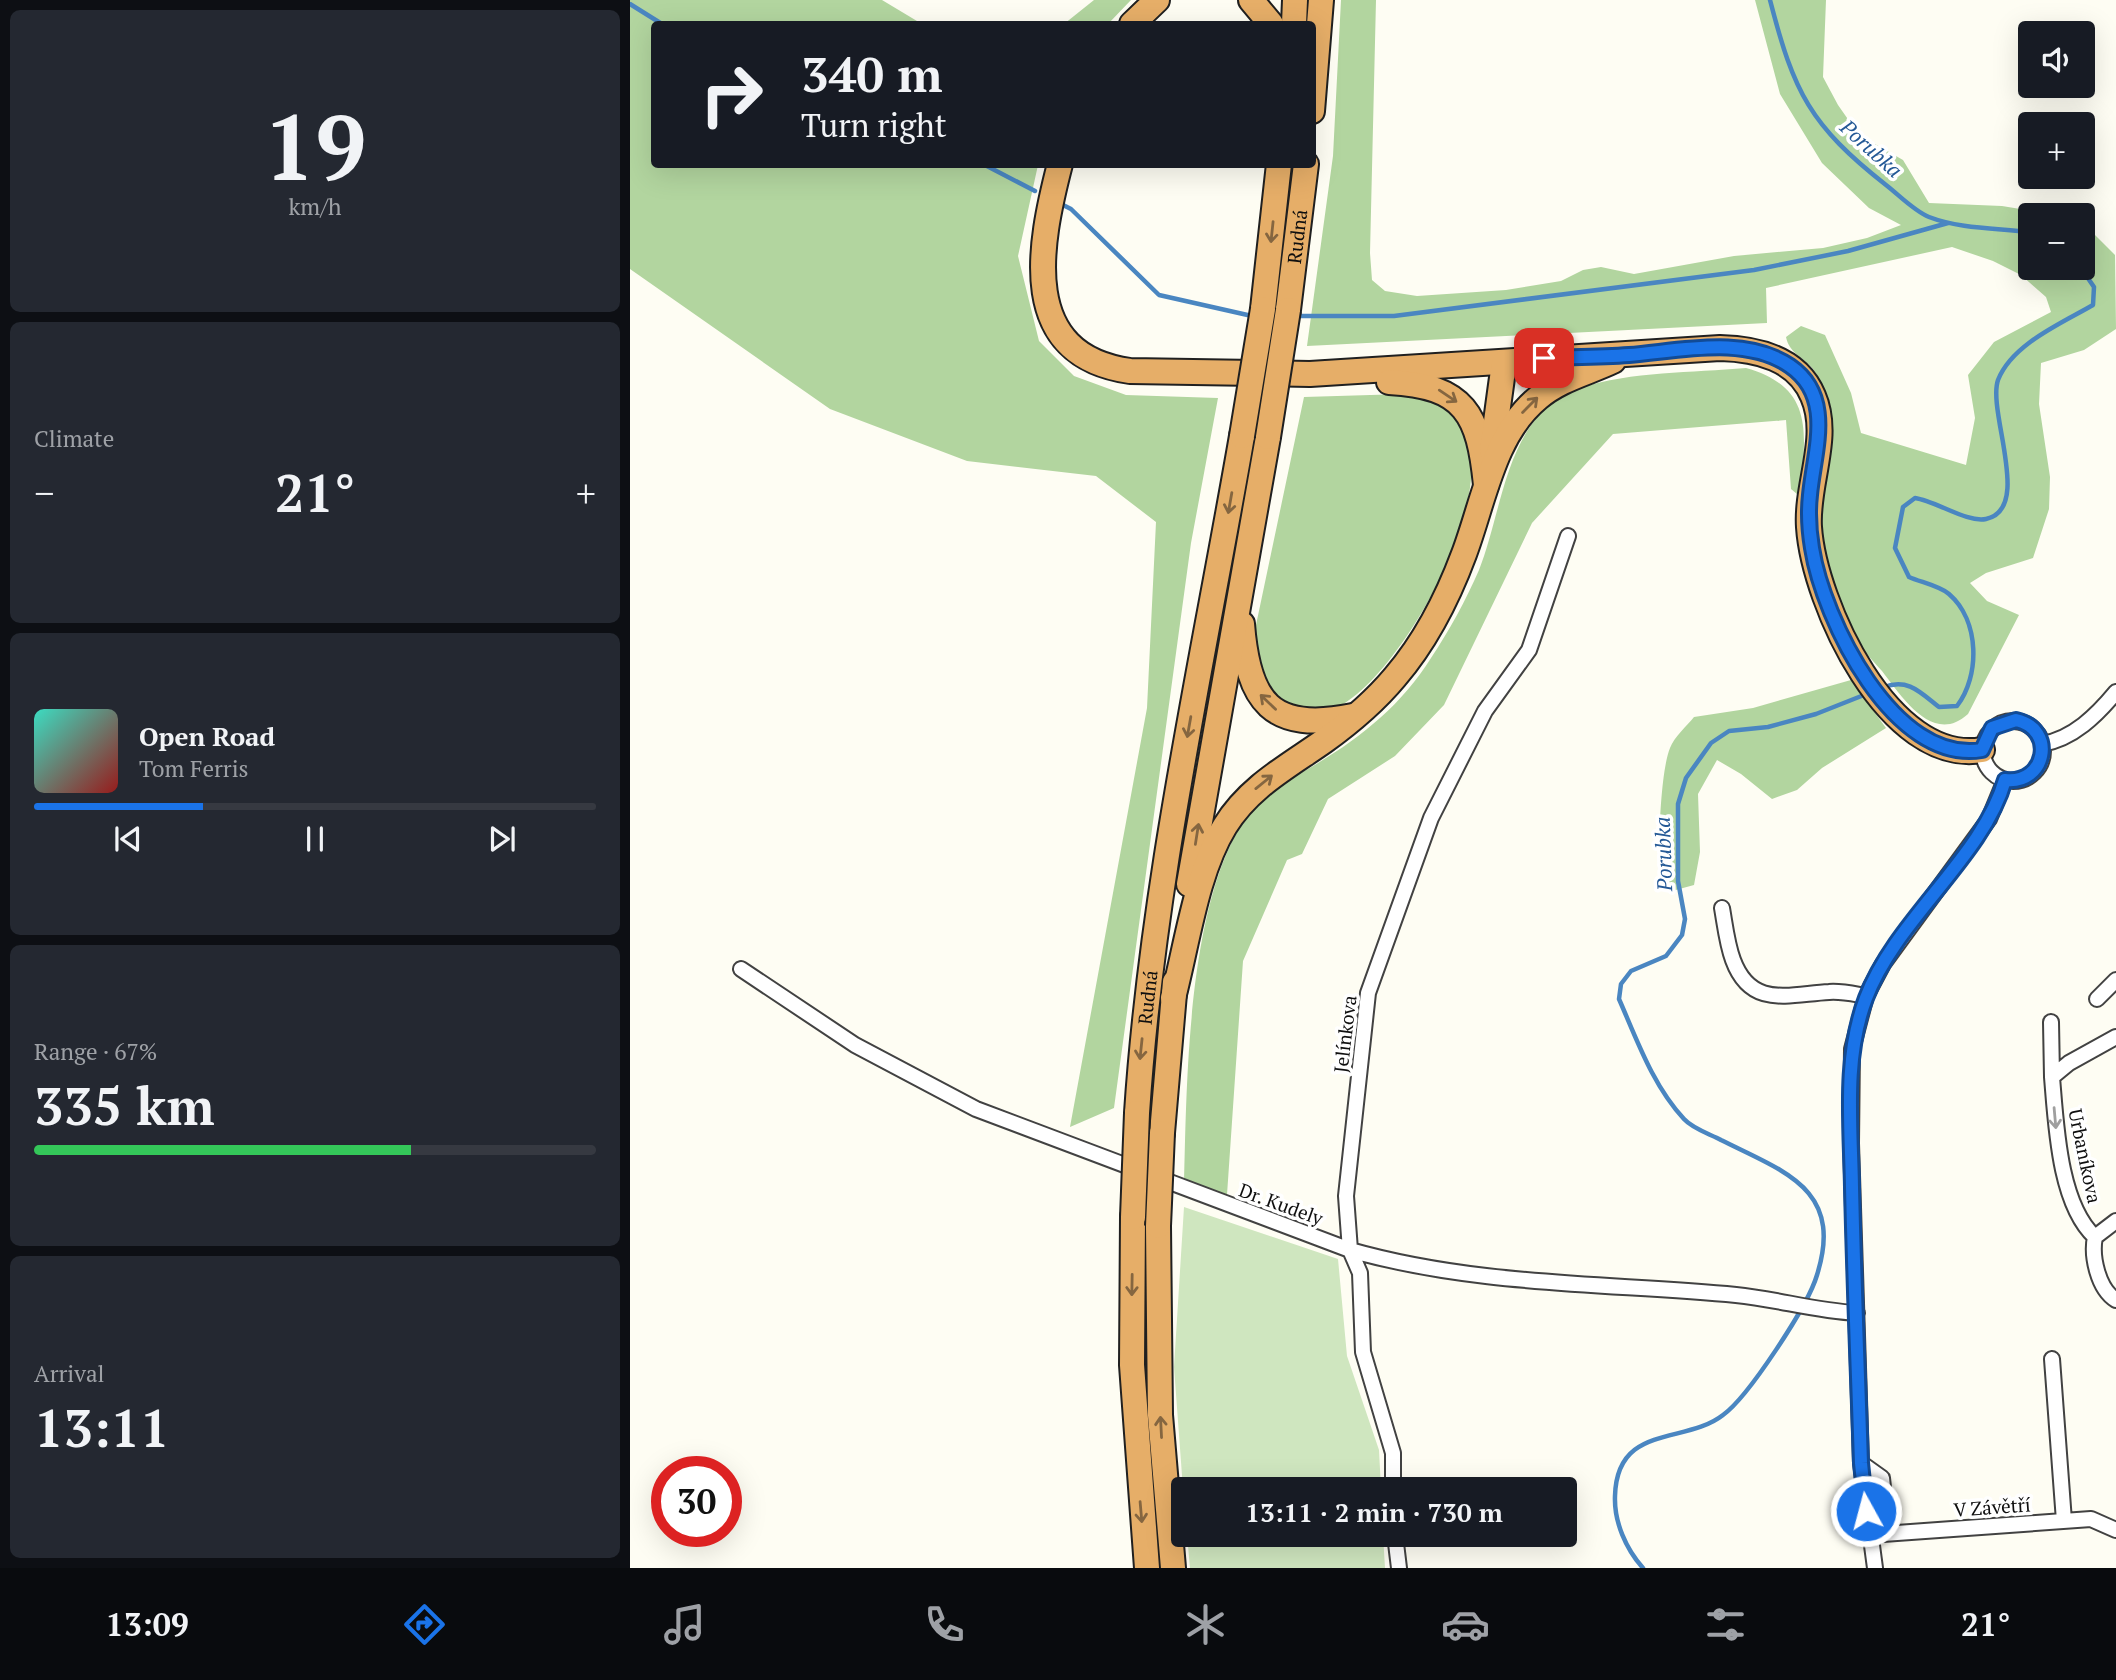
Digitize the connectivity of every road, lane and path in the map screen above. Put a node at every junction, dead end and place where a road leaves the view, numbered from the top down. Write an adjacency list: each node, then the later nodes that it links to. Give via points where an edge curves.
1 (1251, 0): 6 (highway)
2 (1295, 0): 7 (highway)
3 (1321, 0): 8 (highway)
4 (1158, 1): 5 (highway)
5 (1135, 21)
6 (1268, 21)
7 (1294, 21)
8 (1316, 62)
9 (1059, 168): 14 (highway, via 1044,232 1042,275 1055,324 1077,352 1095,363 1130,371)
10 (1279, 168): 45 (highway, Rudná, one-way to 45, bridge, via 1263,309 1158,914 1141,1050 1132,1365)
11 (1306, 168): 17 (highway, Rudná, bridge, via 1288,310)
12 (1627, 355): 13 (highway); 15 (highway, one-way to 12, via 1513,425 1534,401 1562,382); 21 (highway, via 1739,349 1772,356 1802,377 1820,420 1809,510 1812,550 1828,606 1861,668 1914,733 1955,751)
13 (1504, 363): 14 (highway); 15 (highway)
14 (1310, 374): 15 (highway, one-way to 15, via 1419,384 1449,396 1474,425)
15 (1486, 486): 19 (highway, via 1461,563 1433,620 1395,677)
16 (1568, 536): 34 (street, Jelínkova, via 1529,650 1485,711 1432,818 1368,993 1346,1196)
17 (1240, 594): 19 (highway, one-way to 17, via 1300,721 1282,715 1265,701 1248,671); 27 (highway, Rudná, one-way to 17, via 1205,783)
18 (2116, 692): 20 (street, via 2093,718)
19 (1354, 716): 27 (highway, one-way to 19, via 1208,862 1229,819 1264,782)
20 (2042, 744): 21 (street, via 2028,724 2007,721 1987,734); 22 (street, via 2037,770 2023,780)
21 (1982, 750): 22 (street, via 1986,766)
22 (2005, 780): 26 (street, via 1989,819 1904,932)
23 (1722, 908): 26 (street, via 1733,961 1744,981 1759,994)
24 (741, 969): 34 (street, Dr. Kudely, via 855,1045 976,1110)
25 (2116, 979): 28 (street)
26 (1866, 996): 36 (street, via 1853,1049 1850,1091)
27 (1173, 998): 46 (highway, Rudná, one-way to 27, bridge, via 1160,1415 1158,1226)
28 (2097, 999)
29 (2051, 1022): 31 (street, Urbaníkova)
30 (2116, 1037): 31 (street, via 2085,1052)
31 (2052, 1077): 33 (street, Urbaníkova, one-way to 33, via 2057,1137 2074,1208 2082,1226)
32 (2116, 1220): 33 (street, Urbaníkova)
33 (2095, 1237): 35 (street, via 2098,1273)
34 (1350, 1250): 36 (street, Dr. Kudely, via 1422,1268 1550,1284 1738,1295 1818,1311); 39 (street, Jelínkova, via 1360,1273 1363,1352 1393,1453)
35 (2116, 1300)
36 (1857, 1313): 38 (street)
37 (2052, 1359): 40 (street)
38 (1861, 1463): 42 (street, via 1882,1478); 43 (street)
39 (1393, 1477)
40 (2064, 1521): 41 (street, V Závětří, via 2091,1519); 42 (street, V Závětří)
41 (2116, 1530)
42 (1888, 1533): 43 (street, V Závětří)
43 (1869, 1535): 48 (street)
44 (1396, 1547): 47 (street)
45 (1147, 1568)
46 (1174, 1568)
47 (1398, 1568)
48 (1875, 1568)

